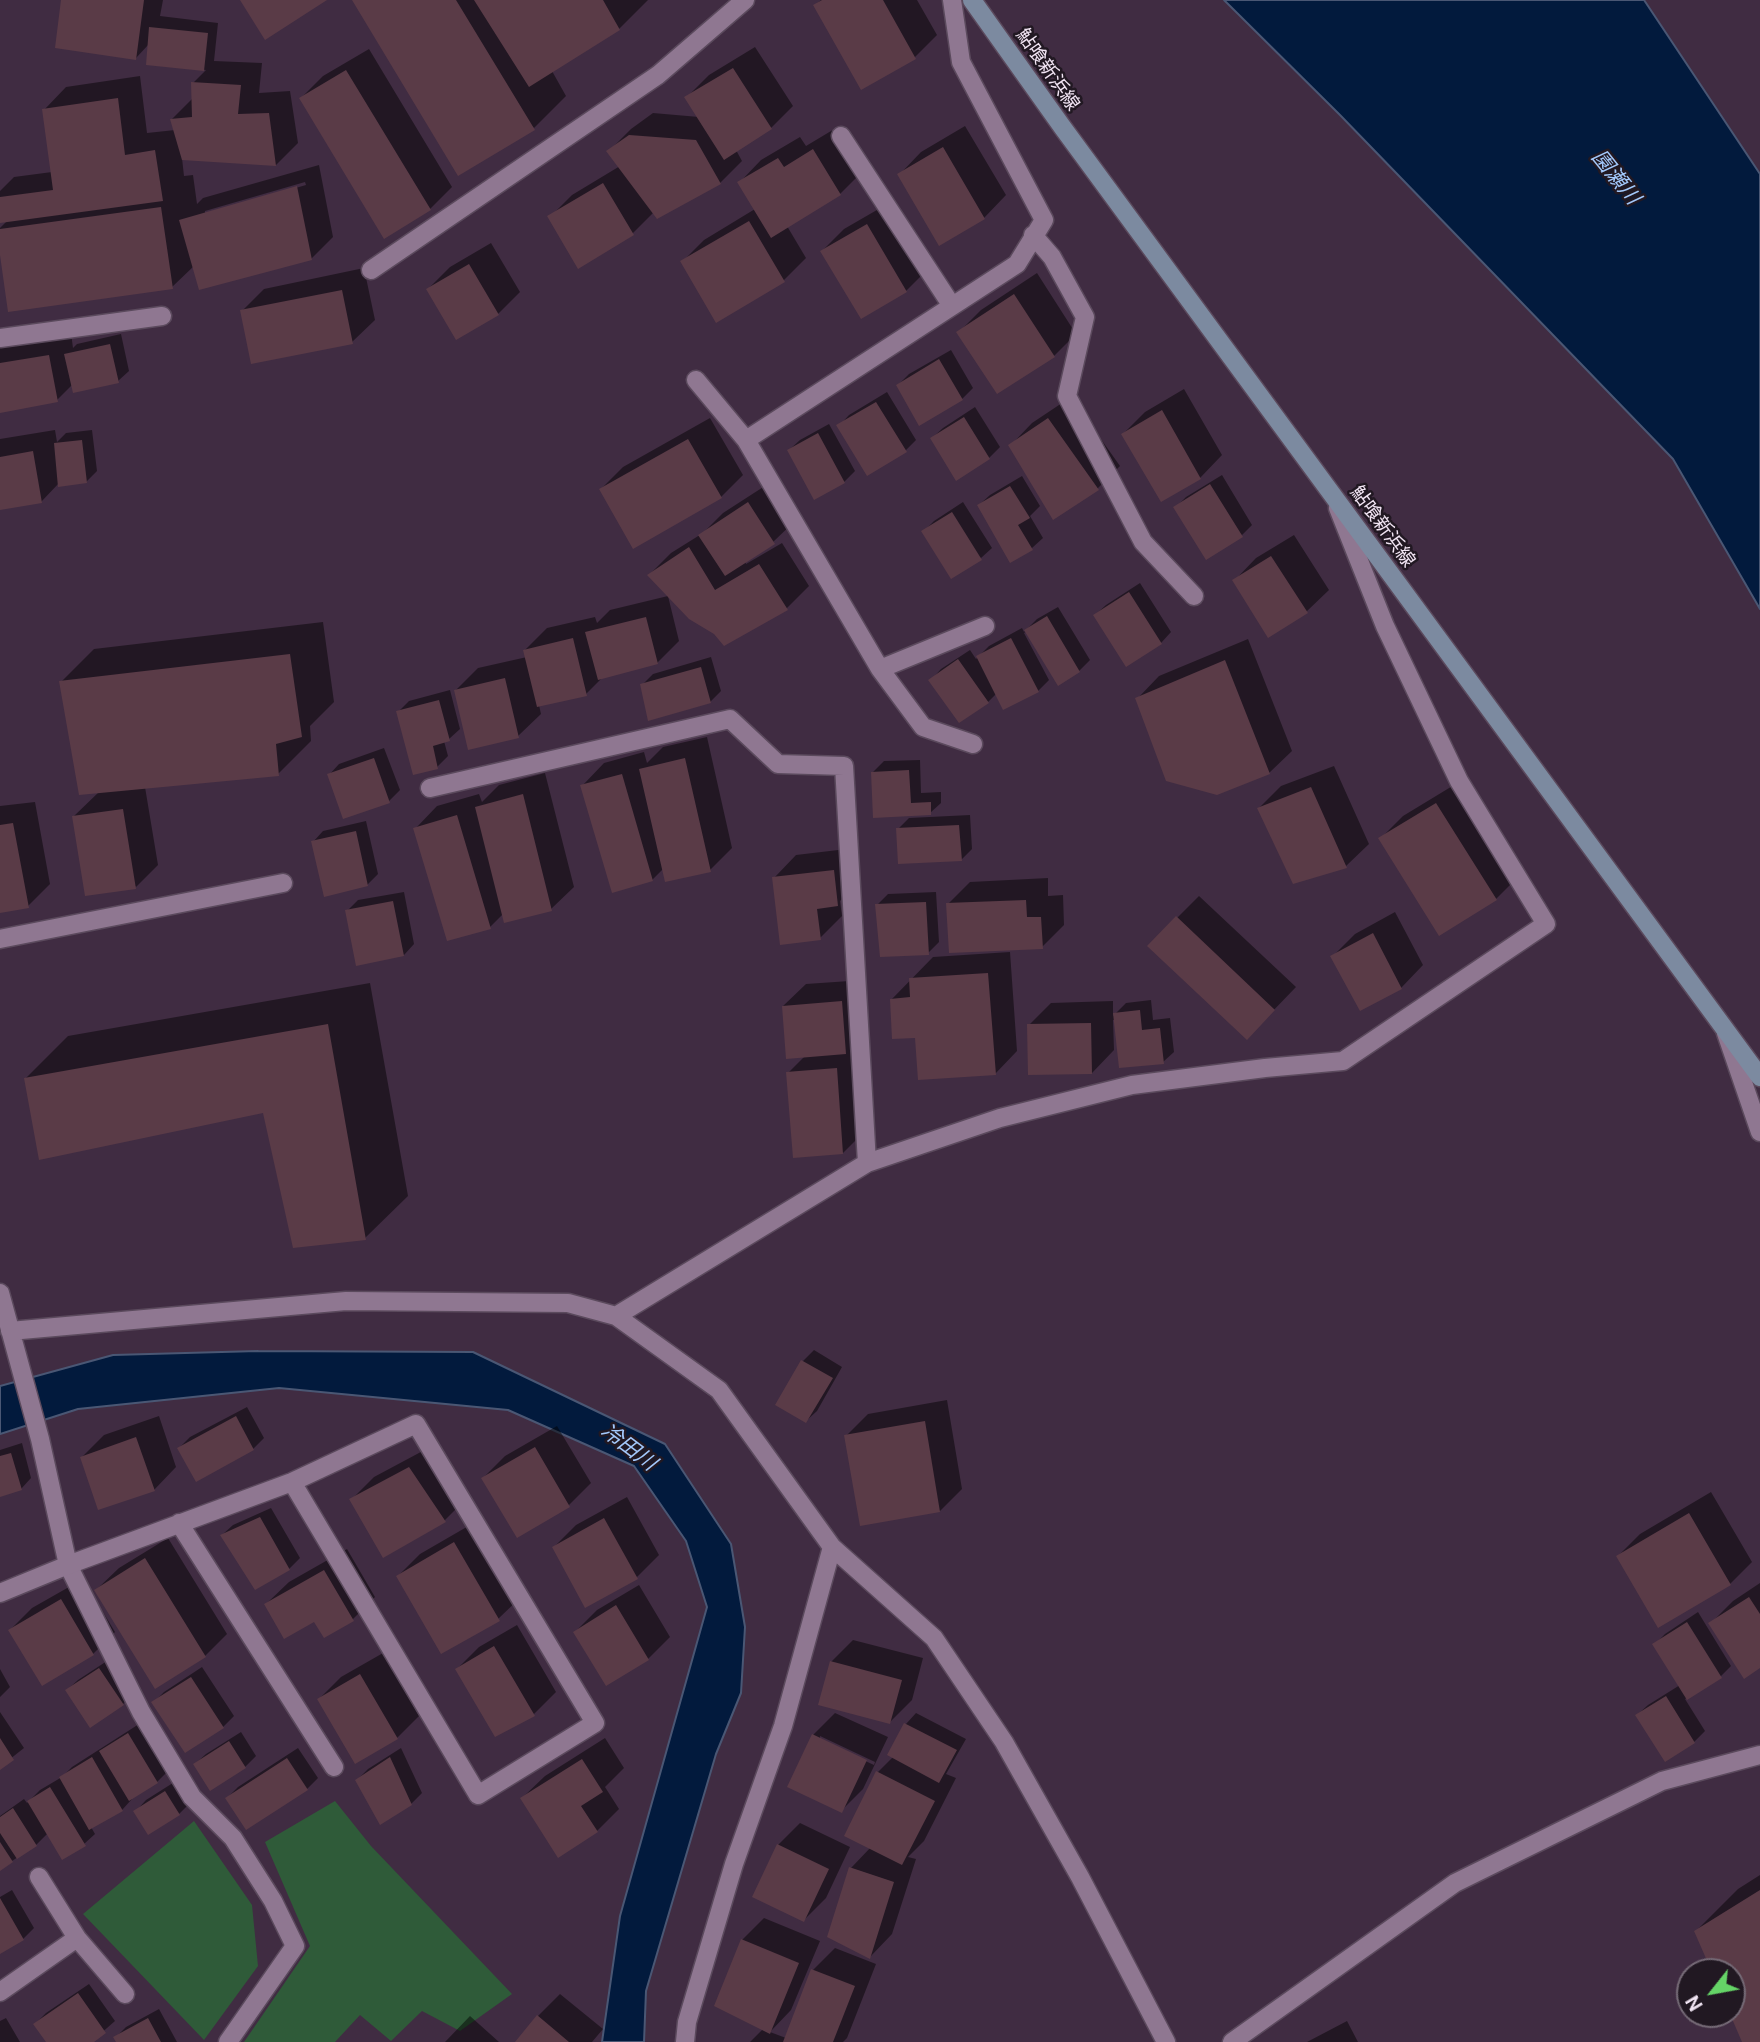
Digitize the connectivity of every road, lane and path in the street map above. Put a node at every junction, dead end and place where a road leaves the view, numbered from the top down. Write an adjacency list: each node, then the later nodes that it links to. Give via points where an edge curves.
1 (745, 0): 6 (street, via 658,75)
2 (952, 0): 5 (street, via 961,62 1044,220)
3 (972, 0): 12 (main road, 鮎喰新浜線)
4 (841, 136): 7 (street)
5 (1033, 235): 7 (street, via 1017,264); 13 (street, via 1052,257 1085,317 1067,396 1143,542)
6 (371, 270)
7 (952, 306): 11 (street)
8 (162, 316): 9 (street)
9 (0, 338)
10 (696, 380): 11 (street)
11 (746, 440): 15 (street)
12 (1334, 497): 20 (main road, 鮎喰新浜線); 23 (street, via 1385,626 1460,781 1546,924 1343,1061 1132,1085 1000,1118)
13 (1194, 596)
14 (985, 626): 15 (street)
15 (880, 669): 16 (street, via 923,727)
16 (973, 744)
17 (430, 788): 23 (street, via 730,719 778,764 844,766)
18 (283, 883): 19 (street)
19 (0, 940)
20 (1724, 1028): 21 (main road, 鮎喰新浜線); 22 (street)
21 (1760, 1077)
22 (1760, 1132)
23 (867, 1163): 25 (street)
24 (0, 1293): 26 (street)
25 (616, 1316): 26 (street, via 568,1303 346,1301); 29 (street, via 719,1390)
26 (12, 1340): 30 (street)
27 (292, 1482): 27 (street, via 416,1424 595,1723 478,1795); 28 (street)
28 (179, 1523): 30 (street); 33 (street)
29 (832, 1547): 39 (street, via 783,1726 734,1864); 40 (street, via 934,1638 950,1661 1004,1742)
30 (68, 1564): 31 (street); 38 (street, via 141,1712 192,1797 233,1838 295,1946)
31 (0, 1594)
32 (1760, 1755): 41 (street, via 1662,1781 1455,1883)
33 (334, 1767)
34 (38, 1877): 35 (street)
35 (77, 1938): 36 (street); 37 (street)
36 (0, 1992)
37 (125, 1994)
38 (228, 2042)
39 (685, 2042)
40 (1166, 2042)
41 (1232, 2042)

